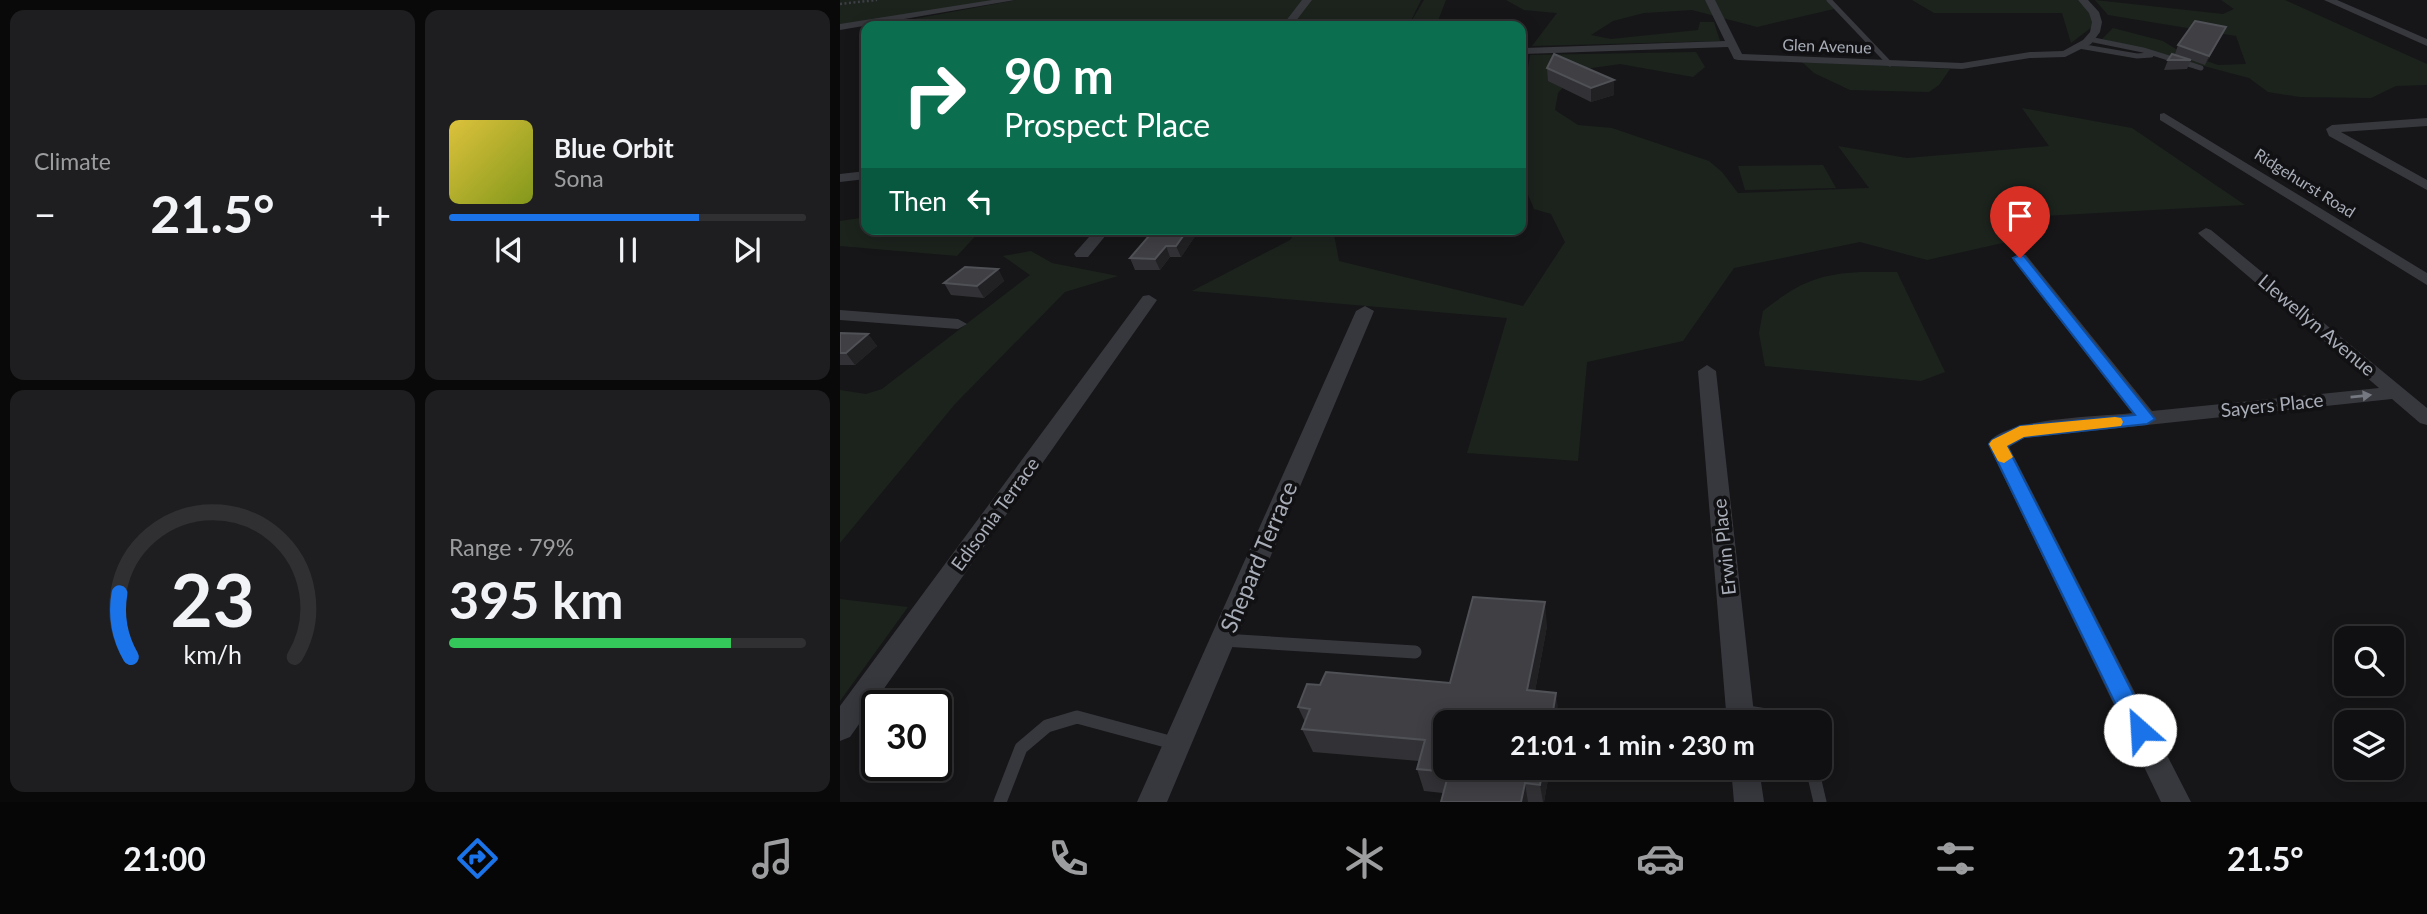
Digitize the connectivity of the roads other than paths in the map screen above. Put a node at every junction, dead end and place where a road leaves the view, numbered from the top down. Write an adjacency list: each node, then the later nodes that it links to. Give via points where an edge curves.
1 (1010, 0): 7 (street)
2 (1307, 0): 8 (street)
3 (1710, 0): 13 (street)
4 (1829, 0): 16 (lane)
5 (2083, 0): 11 (street, via 2097,22)
6 (2329, 0): 12 (street)
7 (890, 21)
8 (1291, 21)
9 (861, 25): 10 (street)
10 (840, 27)
11 (2084, 43): 15 (lane); 15 (lane, via 2137,56); 16 (street, Glen Avenue, via 2065,54 1962,66)
12 (2427, 43)
13 (1731, 44): 14 (street, Glen Avenue); 16 (street, Glen Avenue, via 1738,57)
14 (1526, 51)
15 (2155, 54): 17 (lane)
16 (1890, 64)
17 (2201, 68)
18 (2164, 117): 27 (street, Ridgehurst Road)
19 (2427, 122): 22 (street, via 2332,129)
20 (861, 176): 21 (street)
21 (840, 178)
22 (2427, 186)
23 (2206, 233): 33 (street, Llewellyn Avenue)
24 (1099, 235): 25 (street)
25 (1082, 254)
26 (2020, 258): 35 (street)
27 (2427, 280)
28 (1149, 300): 39 (street, Edisonia Terrace)
29 (1365, 311): 36 (street, Shepard Terrace)
30 (840, 315): 31 (street)
31 (958, 324)
32 (1707, 371): 38 (street, Erwin Place)
33 (2397, 392): 34 (street, Llewellyn Avenue); 35 (street, Sayers Place, one-way to 33)
34 (2427, 418)
35 (2147, 419): 47 (street, Sayers Place, via 2020,432 1998,444)
36 (1222, 640): 37 (lane); 40 (street, Shepard Terrace)
37 (1415, 652)
38 (1739, 710)
39 (840, 727)
40 (1177, 744): 43 (lane, via 1077,717 1047,726 1021,748); 44 (street, Shepard Terrace)
41 (1746, 780): 45 (street)
42 (1815, 780): 46 (lane)
43 (1000, 802)
44 (1152, 802)
45 (1749, 802)
46 (1820, 802)
47 (2176, 802)

